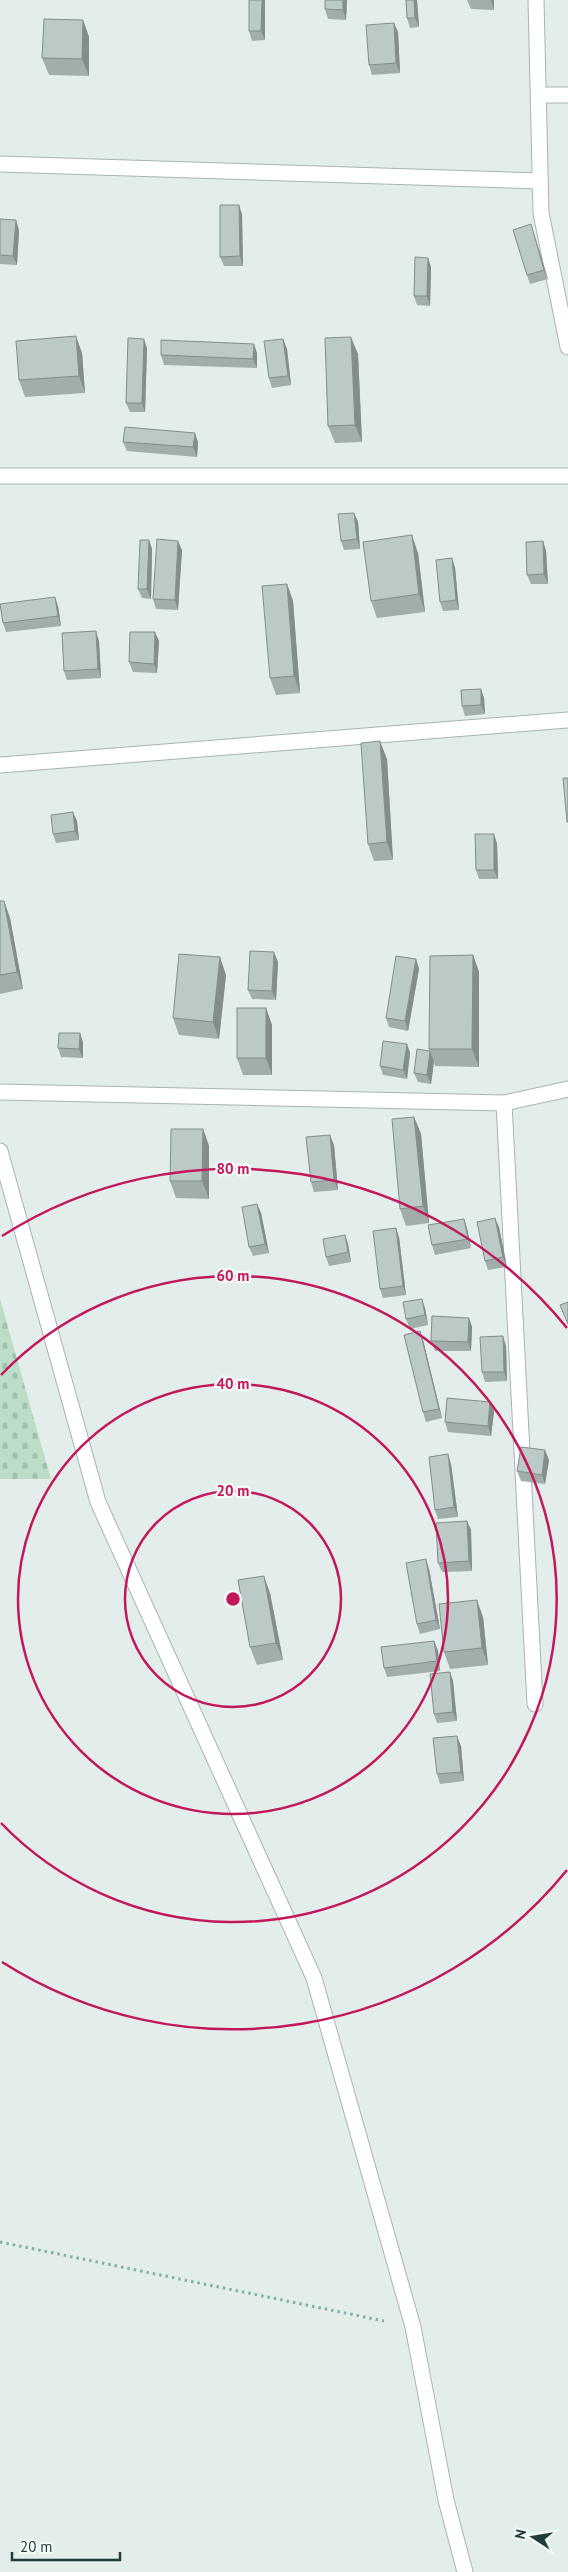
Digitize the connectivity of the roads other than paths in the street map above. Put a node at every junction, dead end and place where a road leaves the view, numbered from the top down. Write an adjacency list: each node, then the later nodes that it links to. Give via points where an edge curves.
1 (536, 0): 2 (street)
2 (539, 95): 3 (street); 5 (street)
3 (568, 95)
4 (0, 164): 5 (street)
5 (540, 181): 6 (street, via 542,213)
6 (568, 347)
7 (0, 476): 8 (street)
8 (568, 476)
9 (568, 720): 10 (street)
10 (0, 765)
11 (568, 1089): 13 (street)
12 (0, 1092): 13 (street)
13 (504, 1102): 15 (street)
14 (0, 1152): 16 (street, via 98,1502 314,1978 413,2327 446,2500)
15 (535, 1704)
16 (465, 2572)

